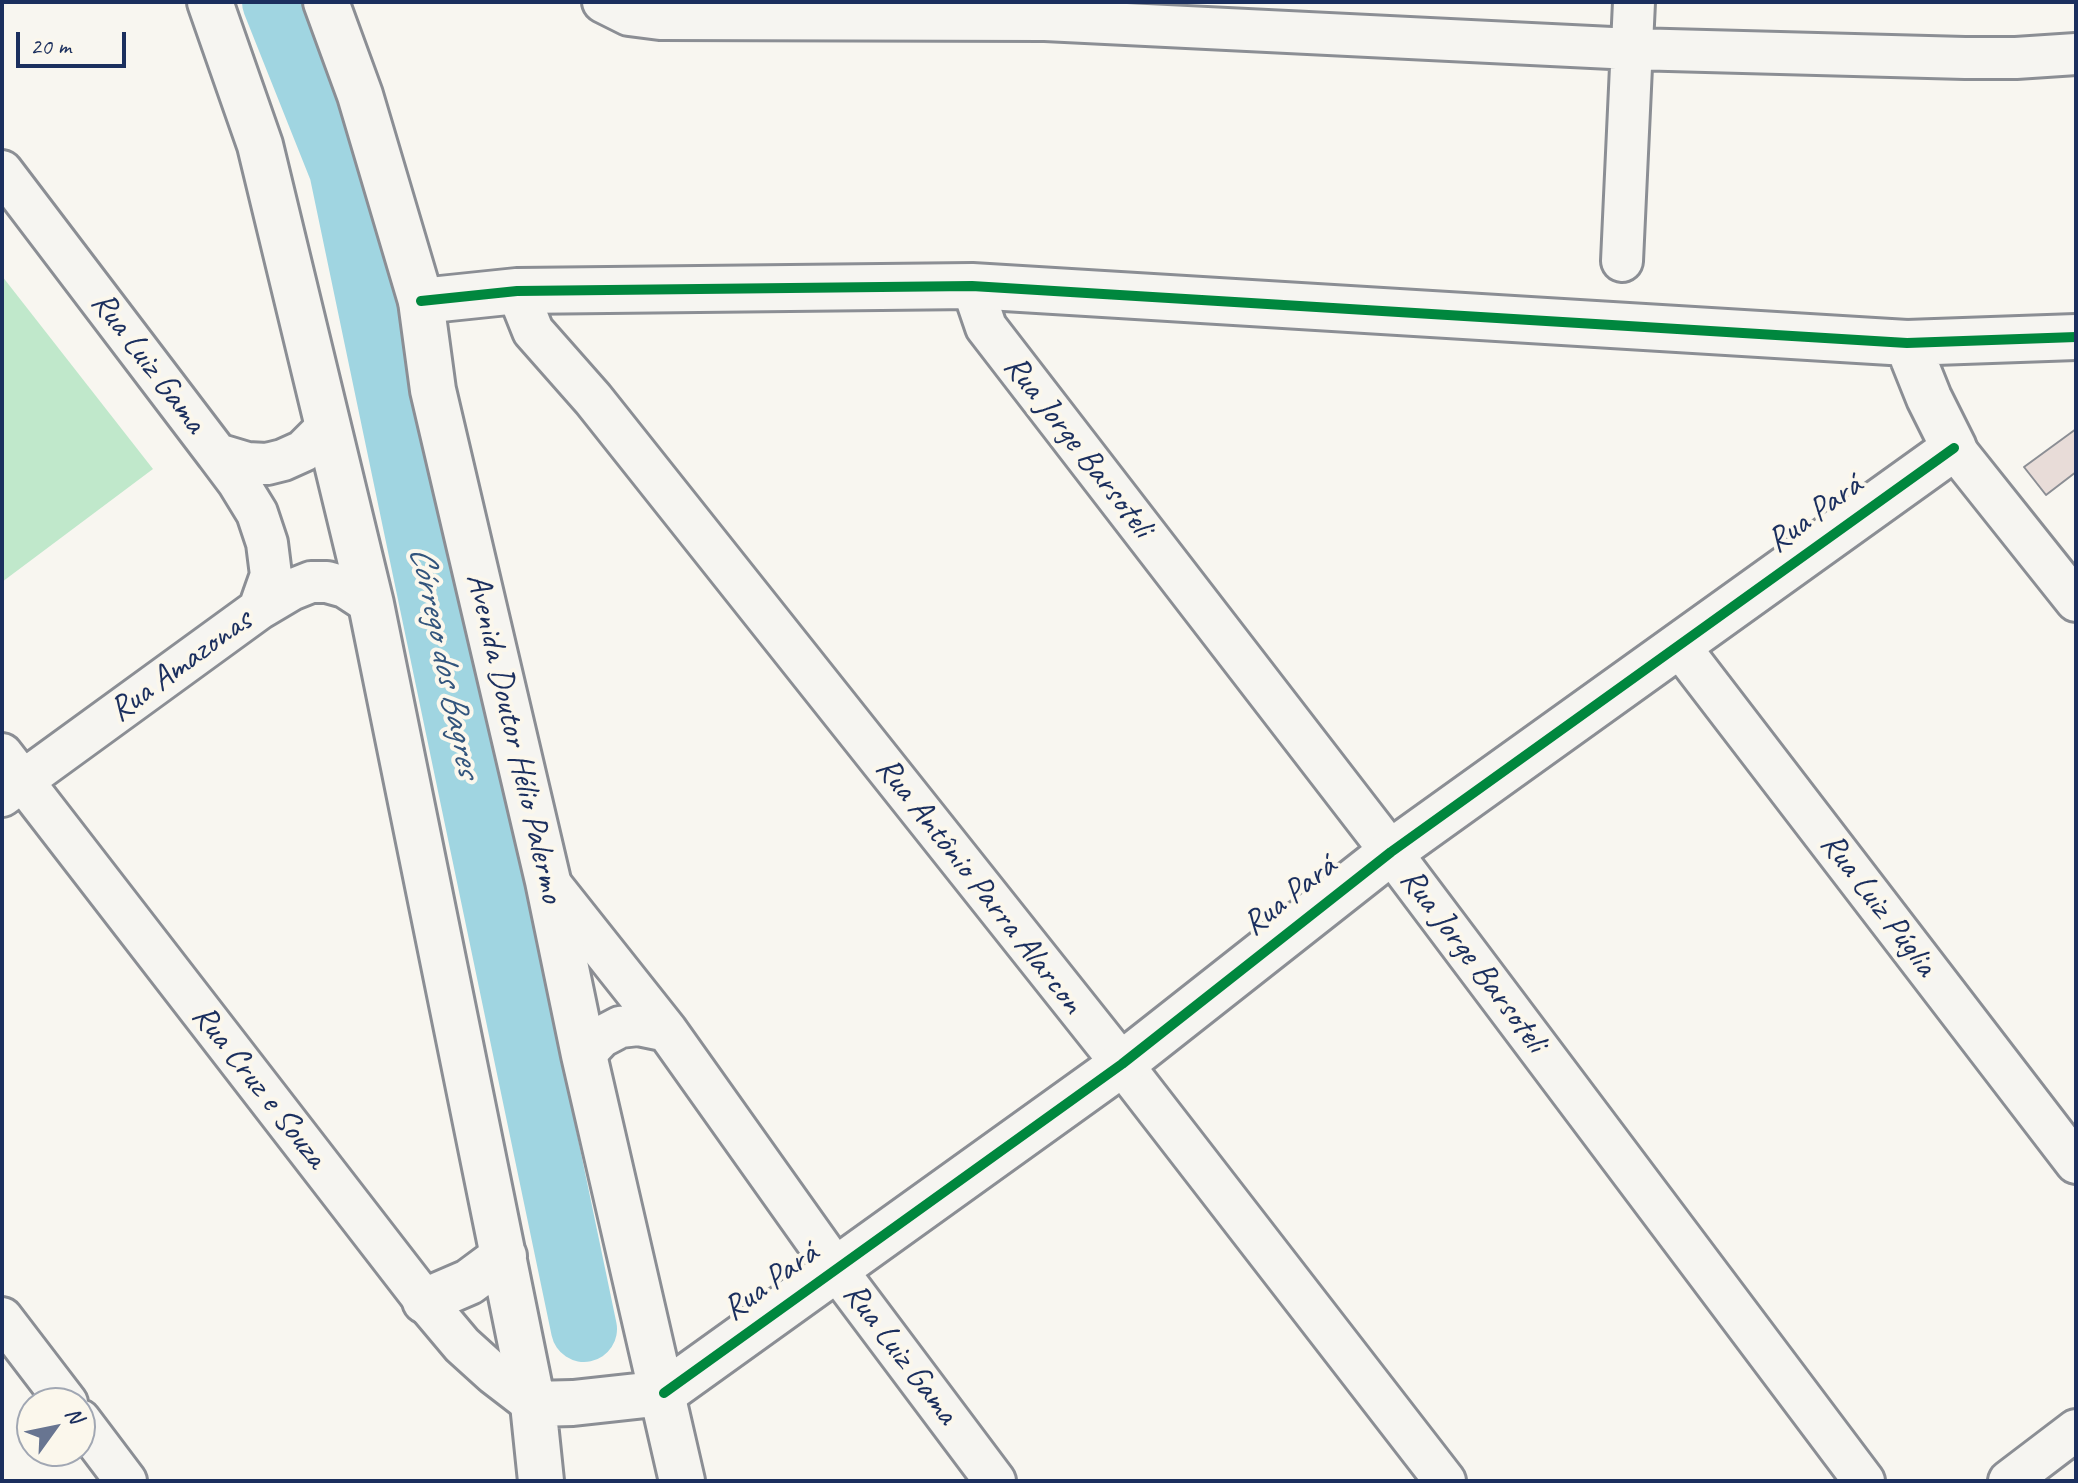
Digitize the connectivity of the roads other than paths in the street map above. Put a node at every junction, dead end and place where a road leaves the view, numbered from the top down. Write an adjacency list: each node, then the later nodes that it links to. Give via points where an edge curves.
1 (210, 2): 14 (street, via 260,145)
2 (326, 2): 11 (street, Avenida Doutor Hélio Palermo, via 360,95)
3 (603, 2): 5 (street, via 629,15 660,19 1045,20)
4 (1634, 2): 5 (street)
5 (1632, 49): 6 (street, via 1965,58); 8 (street)
6 (2076, 54)
7 (2, 171): 16 (street, Rua Luiz Gama)
8 (1622, 261)
9 (972, 286): 10 (street); 13 (street); 22 (street, Rua Jorge Barsoteli, via 986,327)
10 (517, 291): 11 (street); 26 (street, Rua Antônio Parra Alarcon, via 533,331 593,399)
11 (421, 301): 23 (street, Avenida Doutor Hélio Palermo, via 433,390)
12 (2076, 337): 13 (street)
13 (1907, 343): 15 (street)
14 (329, 425): 16 (street, Rua Luiz Gama, via 303,451 275,462 247,463); 18 (street)
15 (1954, 448): 17 (street); 20 (street, Rua Pará)
16 (217, 454): 19 (street, via 257,513 267,543 271,575)
17 (2076, 601)
18 (371, 604): 19 (street, Rua Amazonas, via 345,587 311,582); 28 (street)
19 (259, 609): 21 (street, Rua Amazonas)
20 (1680, 647): 22 (street, Rua Pará); 27 (street, Rua Luiz Púglia)
21 (9, 777): 30 (street, Rua Cruz e Souza)
22 (1391, 852): 26 (street, Rua Pará); 42 (street, Rua Jorge Barsoteli)
23 (548, 881): 24 (street, Rua Luiz Gama); 25 (street, Avenida Doutor Hélio Palermo)
24 (667, 1031): 25 (street, via 620,1027); 29 (street, Rua Luiz Gama)
25 (584, 1055): 33 (street, Avenida Doutor Hélio Palermo)
26 (1122, 1064): 29 (street, Rua Pará); 41 (street, Rua Antônio Parra Alarcon)
27 (2076, 1163)
28 (504, 1256): 30 (street, via 469,1282); 34 (street)
29 (836, 1269): 33 (street, Rua Pará); 40 (street, Rua Luiz Gama)
30 (425, 1301): 34 (street, Rua Cruz e Souza, via 494,1374)
31 (2, 1318): 32 (street)
32 (55, 1387)
33 (647, 1396): 34 (street); 39 (street, Avenida Doutor Hélio Palermo)
34 (553, 1403): 38 (street)
35 (2076, 1430): 43 (street)
36 (96, 1441): 37 (street)
37 (126, 1481)
38 (541, 1481)
39 (682, 1481)
40 (995, 1481)
41 (1445, 1481)
42 (1864, 1481)
43 (2009, 1481)

